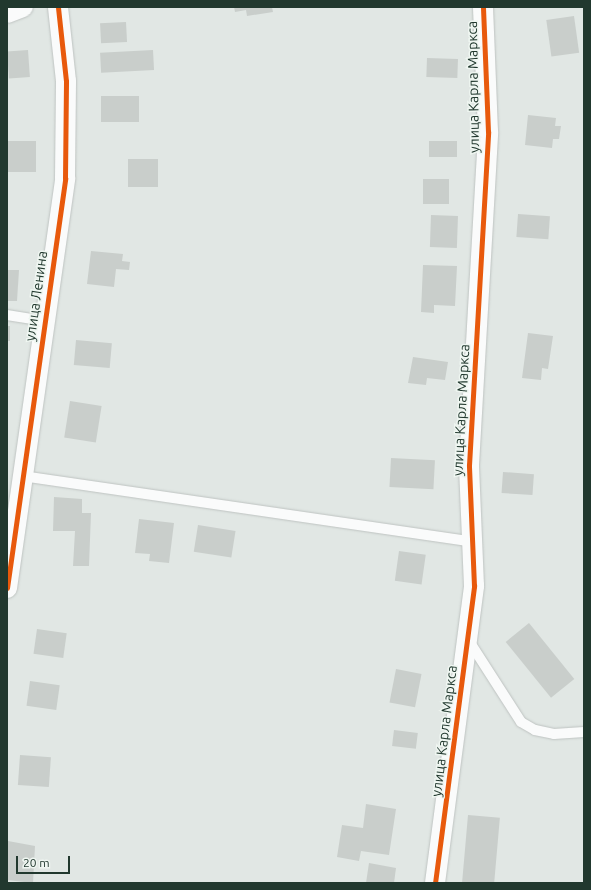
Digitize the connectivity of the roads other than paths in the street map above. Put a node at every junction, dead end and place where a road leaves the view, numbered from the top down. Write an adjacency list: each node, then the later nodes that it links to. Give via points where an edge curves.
1 (22, 7): 4 (street)
2 (58, 7): 6 (street, улица Ленина, via 66,81 65,178)
3 (483, 7): 8 (street, улица Карла Маркса, via 488,132 469,465)
4 (7, 13)
5 (7, 315): 6 (lane)
6 (44, 321): 7 (street, улица Ленина)
7 (16, 487): 8 (lane); 9 (street, улица Ленина)
8 (473, 542): 10 (street, улица Карла Маркса, via 474,586)
9 (7, 588)
10 (467, 638): 11 (lane, via 521,722 535,730 554,734); 12 (street, улица Карла Маркса)
11 (584, 732)
12 (435, 883)

